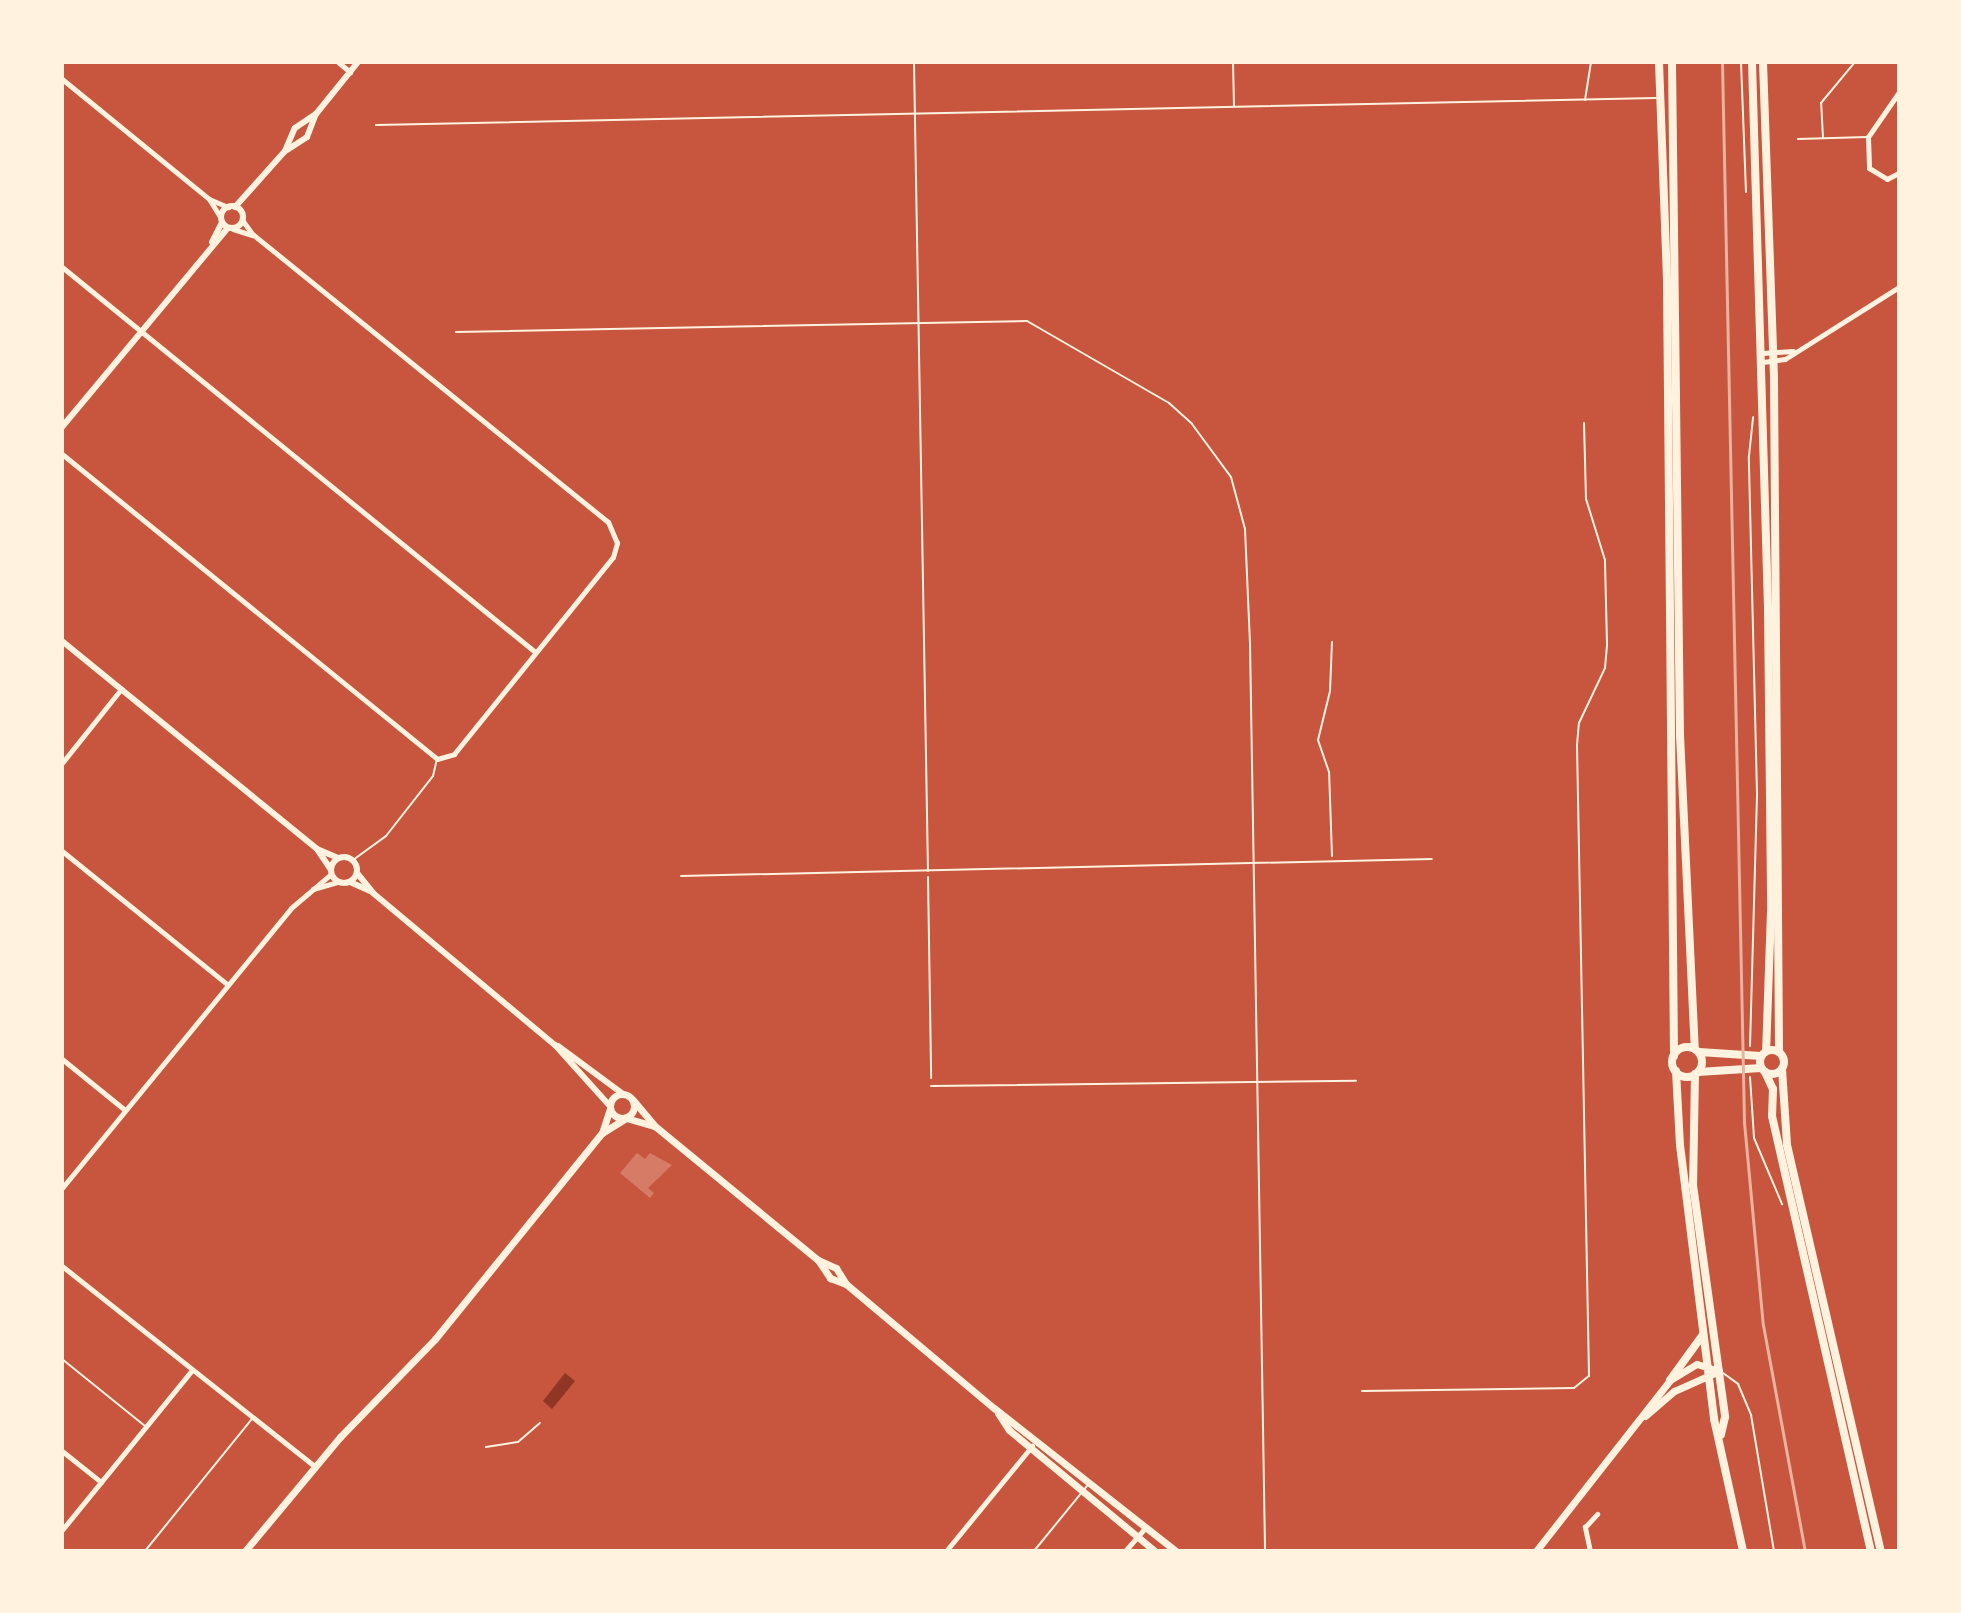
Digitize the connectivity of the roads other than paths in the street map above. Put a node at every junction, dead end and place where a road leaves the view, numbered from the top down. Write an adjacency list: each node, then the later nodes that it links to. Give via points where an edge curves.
1 (338, 62): 11 (street)
2 (358, 62): 11 (street)
3 (914, 62): 19 (lane)
4 (1233, 62): 17 (lane)
5 (1591, 62): 16 (lane)
6 (1659, 62): 14 (main road)
7 (1672, 62): 15 (main road)
8 (1753, 62): 41 (main road)
9 (1763, 62): 41 (main road)
10 (1855, 62): 22 (lane, via 1821,103)
11 (350, 72): 18 (street)
12 (62, 79): 27 (street)
13 (1899, 92): 21 (street)
14 (1660, 98): 15 (lane); 16 (lane); 69 (main road, via 1667,266)
15 (1673, 98): 66 (main road, via 1680,735)
16 (1585, 100): 17 (lane)
17 (1234, 107): 19 (lane)
18 (316, 114): 24 (street, via 295,128); 24 (street, via 307,137)
19 (914, 114): 20 (lane); 37 (lane)
20 (376, 125)
21 (1868, 137): 22 (lane); 25 (street, via 1869,168 1887,179)
22 (1823, 138): 23 (lane)
23 (1798, 139)
24 (285, 151): 26 (street)
25 (1899, 173)
26 (256, 187): 28 (street); 29 (street)
27 (209, 199): 28 (street); 30 (street)
28 (232, 207): 29 (street); 30 (street)
29 (242, 212): 31 (street)
30 (221, 220): 32 (street); 34 (street)
31 (243, 221): 32 (street); 33 (street)
32 (231, 228): 33 (street); 34 (street)
33 (253, 235): 46 (street, via 608,522 617,543 613,557)
34 (210, 245): 38 (street)
35 (62, 267): 38 (street)
36 (1899, 287): 40 (street)
37 (918, 324): 39 (lane); 55 (lane, via 1027,321 1169,403 1192,424 1231,477 1245,529); 56 (lane)
38 (140, 330): 43 (street); 46 (street)
39 (456, 332)
40 (1794, 352): 41 (street); 41 (street)
41 (1768, 357): 67 (main road); 68 (main road, via 1771,911)
42 (1584, 423): 94 (lane, via 1586,499 1605,560 1607,644 1605,668 1579,723 1577,745 1589,1376 1574,1388)
43 (62, 427)
44 (62, 454): 48 (street)
45 (62, 641): 47 (street)
46 (535, 652): 48 (street, via 454,754)
47 (121, 689): 49 (street); 50 (street)
48 (437, 759): 54 (lane, via 433,776 386,836)
49 (62, 763)
50 (317, 849): 52 (street); 57 (street)
51 (62, 851): 64 (street)
52 (338, 858): 54 (street); 57 (street)
53 (1432, 859): 55 (lane)
54 (353, 860): 58 (street)
55 (1253, 862): 56 (lane); 76 (lane)
56 (928, 871): 59 (lane)
57 (331, 872): 60 (street); 62 (street)
58 (357, 873): 61 (street); 63 (street)
59 (681, 876)
60 (338, 882): 61 (street); 62 (street)
61 (350, 882): 63 (street)
62 (312, 889): 64 (street)
63 (373, 893): 65 (street)
64 (227, 984): 81 (street)
65 (555, 1045): 78 (street); 80 (street)
66 (1697, 1051): 68 (main road); 69 (main road, via 1683,1048); 74 (main road)
67 (1779, 1051): 68 (main road); 71 (main road)
68 (1763, 1054): 72 (main road)
69 (1674, 1056): 73 (main road)
70 (62, 1059): 81 (street)
71 (1782, 1069): 72 (main road); 126 (main road, via 1787,1145)
72 (1763, 1070): 74 (main road); 125 (main road)
73 (1676, 1071): 74 (main road); 87 (main road)
74 (1696, 1073): 91 (main road, via 1693,1185)
75 (1356, 1081): 76 (lane)
76 (1257, 1082): 77 (lane); 120 (lane)
77 (931, 1086)
78 (623, 1094): 79 (main road); 80 (main road)
79 (633, 1100): 82 (main road, via 634,1110); 83 (main road)
80 (610, 1107): 82 (main road); 84 (main road)
81 (125, 1110): 85 (street)
82 (625, 1118): 83 (main road); 84 (main road)
83 (656, 1127): 95 (main road, via 818,1260 836,1268 846,1284)
84 (602, 1133): 105 (main road, via 435,1339)
85 (62, 1188)
86 (62, 1266): 90 (street)
87 (1703, 1334): 89 (main road); 93 (main road)
88 (62, 1359): 99 (lane)
89 (1707, 1364): 91 (main road); 92 (main road); 93 (main road, via 1694,1365)
90 (191, 1371): 97 (street); 99 (street)
91 (1719, 1371): 92 (main road); 100 (main road, via 1725,1417); 124 (lane, via 1738,1384 1751,1415)
92 (1709, 1378): 96 (main road, via 1686,1384); 100 (main road)
93 (1670, 1380): 96 (main road)
94 (1362, 1391)
95 (994, 1408): 101 (main road); 103 (main road)
96 (1645, 1416): 121 (main road)
97 (251, 1420): 105 (street); 113 (lane)
98 (540, 1423): 102 (lane, via 518,1442)
99 (146, 1427): 106 (street)
100 (1721, 1435): 123 (main road)
101 (1038, 1439): 103 (street); 107 (main road)
102 (486, 1447)
103 (1031, 1447): 108 (main road); 115 (street)
104 (62, 1451): 106 (street)
105 (314, 1466): 114 (main road)
106 (101, 1482): 111 (street)
107 (1091, 1482): 108 (lane); 110 (main road)
108 (1083, 1491): 112 (main road); 116 (lane)
109 (1597, 1514): 122 (street, via 1585,1527)
110 (1146, 1527): 112 (street); 119 (main road)
111 (62, 1530)
112 (1137, 1536): 117 (street); 118 (main road)
113 (145, 1551)
114 (245, 1551)
115 (946, 1551)
116 (1034, 1551)
117 (1125, 1551)
118 (1155, 1551)
119 (1176, 1551)
120 (1265, 1551)
121 (1536, 1551)
122 (1590, 1551)
123 (1743, 1551)
124 (1774, 1551)
125 (1871, 1551)
126 (1883, 1551)

